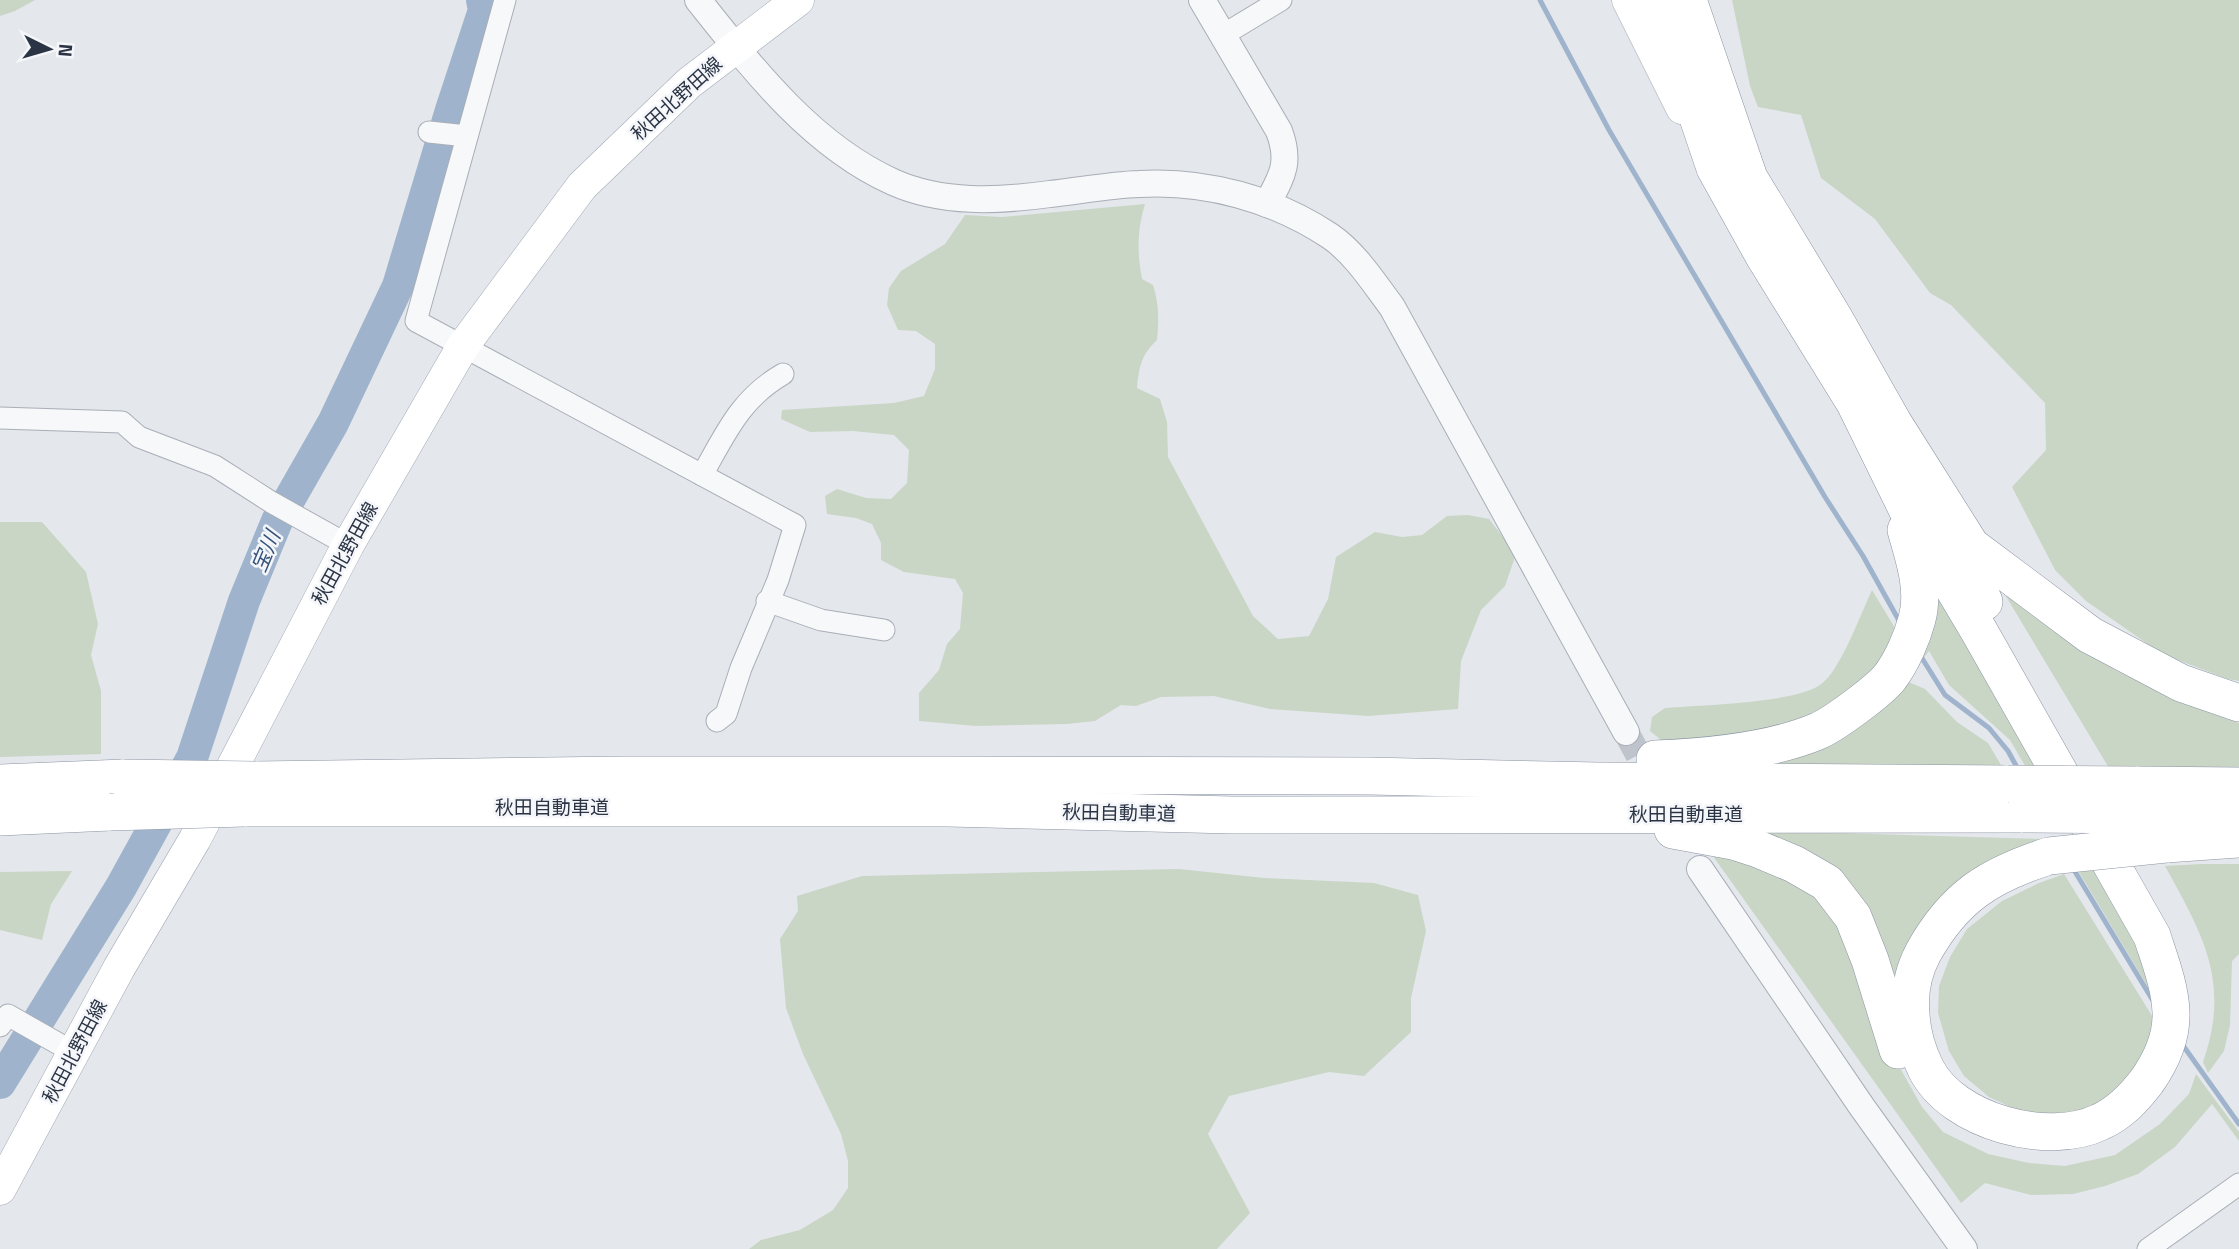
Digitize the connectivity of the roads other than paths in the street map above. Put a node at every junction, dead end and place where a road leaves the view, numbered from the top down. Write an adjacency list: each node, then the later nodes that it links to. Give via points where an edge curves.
1 (505, 0): 12 (street)
2 (698, 0): 10 (street)
3 (798, 0): 10 (main road, 秋田北野田線)
4 (1202, 0): 9 (street)
5 (1281, 0): 9 (street)
6 (1628, 0): 13 (main road)
7 (1663, 0): 13 (highway, via 1670,35)
8 (1688, 0): 20 (highway, via 1749,178)
9 (1223, 35): 14 (street, via 1286,149 1283,173)
10 (736, 47): 14 (street, via 822,137 895,183 926,193 960,199 1016,198 1164,183 1232,192); 15 (main road, 秋田北野田線, via 689,83 582,186)
11 (429, 132): 12 (street)
12 (467, 136): 15 (street, via 416,321)
13 (1715, 168): 19 (highway, via 1855,403)
14 (1267, 204): 26 (street, via 1331,237 1366,271 1392,307)
15 (463, 346): 18 (street); 21 (main road, 秋田北野田線)
16 (783, 374): 18 (street, via 761,387 737,414)
17 (0, 418): 21 (street, via 122,422 139,437 215,466)
18 (702, 475): 22 (street, via 795,525)
19 (1893, 478): 27 (highway, via 1918,575 1918,617 1889,679 1819,730 1763,747 1696,757 1485,763); 33 (highway, bridge, via 1910,515 1979,631 2133,901 2152,936 2168,985 2171,1013 2169,1039 2155,1069 2133,1101 2099,1123 2057,1133 2010,1128 1959,1105 1927,1072 1913,1037 1910,996 1917,963 1936,929 1970,891 2014,867 2049,856)
20 (1942, 503): 24 (highway, via 1971,546 2090,635 2181,683); 32 (highway, via 1990,617 2150,897 2179,962 2187,1009 2182,1051 2171,1081 2136,1120 2100,1141 2059,1153 2006,1149 1979,1139 1943,1118 1920,1092 1897,1047 1853,917 1827,883 1794,864 1733,841)
21 (348, 545): 39 (main road, 秋田北野田線, via 195,839)
22 (767, 601): 23 (street, via 821,620); 25 (street, via 726,714)
23 (884, 630)
24 (2239, 704)
25 (717, 721)
26 (1626, 732)
27 (1369, 776): 30 (highway, 秋田自動車道, via 638,775); 31 (highway, 秋田自動車道, via 1612,781)
28 (0, 783): 30 (highway, 秋田自動車道, bridge, via 124,778)
29 (2239, 786): 33 (highway, 秋田自動車道)
30 (250, 794): 32 (highway, 秋田自動車道, via 629,806 1232,815); 35 (highway, 秋田自動車道, bridge, via 110,812)
31 (2015, 799): 32 (highway, 秋田自動車道); 33 (highway, 秋田自動車道, bridge)
32 (1602, 813)
33 (2150, 815): 34 (highway, 秋田自動車道); 36 (highway)
34 (2239, 816)
35 (0, 817)
36 (2239, 839)
37 (1700, 869): 42 (street)
38 (9, 1022): 39 (street)
39 (73, 1052): 41 (main road, 秋田北野田線)
40 (2239, 1184): 43 (street)
41 (0, 1189)
42 (1964, 1249)
43 (2148, 1249)

